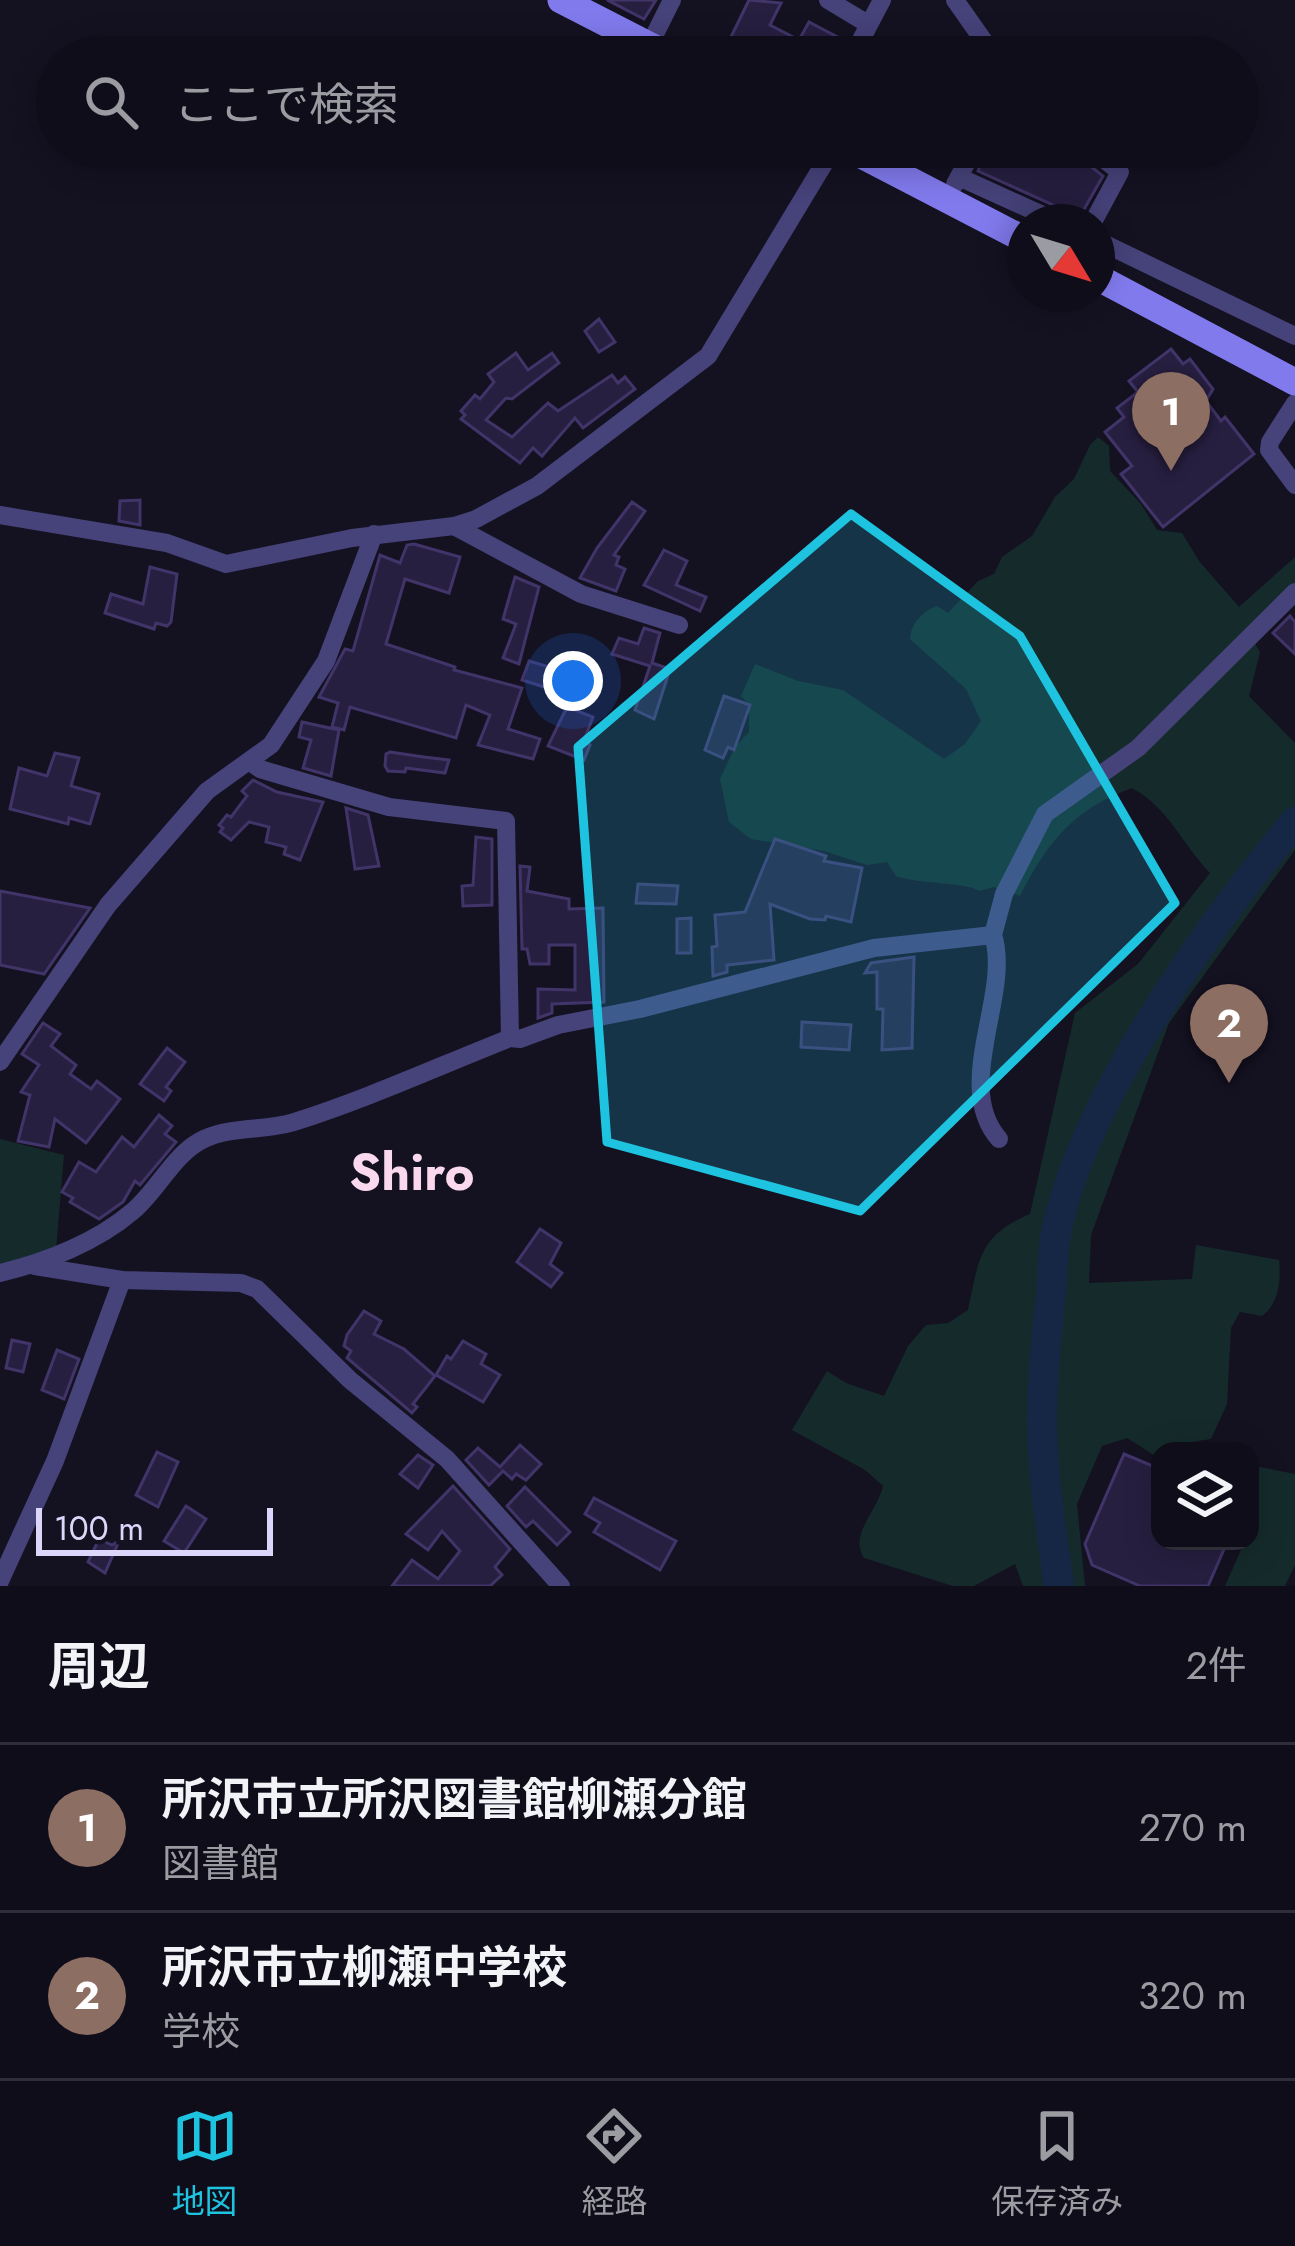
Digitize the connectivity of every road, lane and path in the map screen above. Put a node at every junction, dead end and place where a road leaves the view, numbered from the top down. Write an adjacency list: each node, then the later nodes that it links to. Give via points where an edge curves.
1 (561, 0): 7 (street)
2 (672, 0): 8 (street)
3 (828, 0): 6 (street)
4 (882, 0): 6 (street)
5 (955, 0): 10 (street)
6 (868, 24): 9 (street)
7 (632, 36)
8 (664, 36)
9 (862, 36)
10 (980, 36)
11 (821, 168): 26 (street, via 708,356 517,500)
12 (901, 168): 15 (street)
13 (964, 168): 15 (street)
14 (1115, 168): 16 (street, via 1120,172)
15 (953, 188): 17 (street); 18 (street)
16 (1103, 204)
17 (1007, 205)
18 (1007, 227)
19 (1115, 249): 21 (street)
20 (1115, 287): 22 (street)
21 (1295, 336)
22 (1295, 382)
23 (1295, 403): 24 (street, via 1269,451)
24 (1295, 485)
25 (0, 514): 27 (street, via 167,543 226,564)
26 (454, 526): 27 (street); 29 (street, via 581,594)
27 (374, 534): 30 (street, via 326,661 272,745)
28 (1295, 592): 31 (street, via 1138,748 1045,814 1004,894)
29 (679, 625)
30 (250, 762): 32 (street, via 389,807 506,821); 33 (street, via 207,791 109,905)
31 (993, 935): 32 (street, via 874,948); 34 (street, via 998,957 982,1079 984,1114)
32 (510, 1038): 35 (street, via 290,1123 206,1137 135,1210)
33 (0, 1062)
34 (998, 1138)
35 (30, 1266): 36 (street); 37 (street)
36 (0, 1273)
37 (122, 1280): 38 (street, via 56,1461); 39 (street, via 257,1289 447,1460)
38 (0, 1581)
39 (561, 1586)

